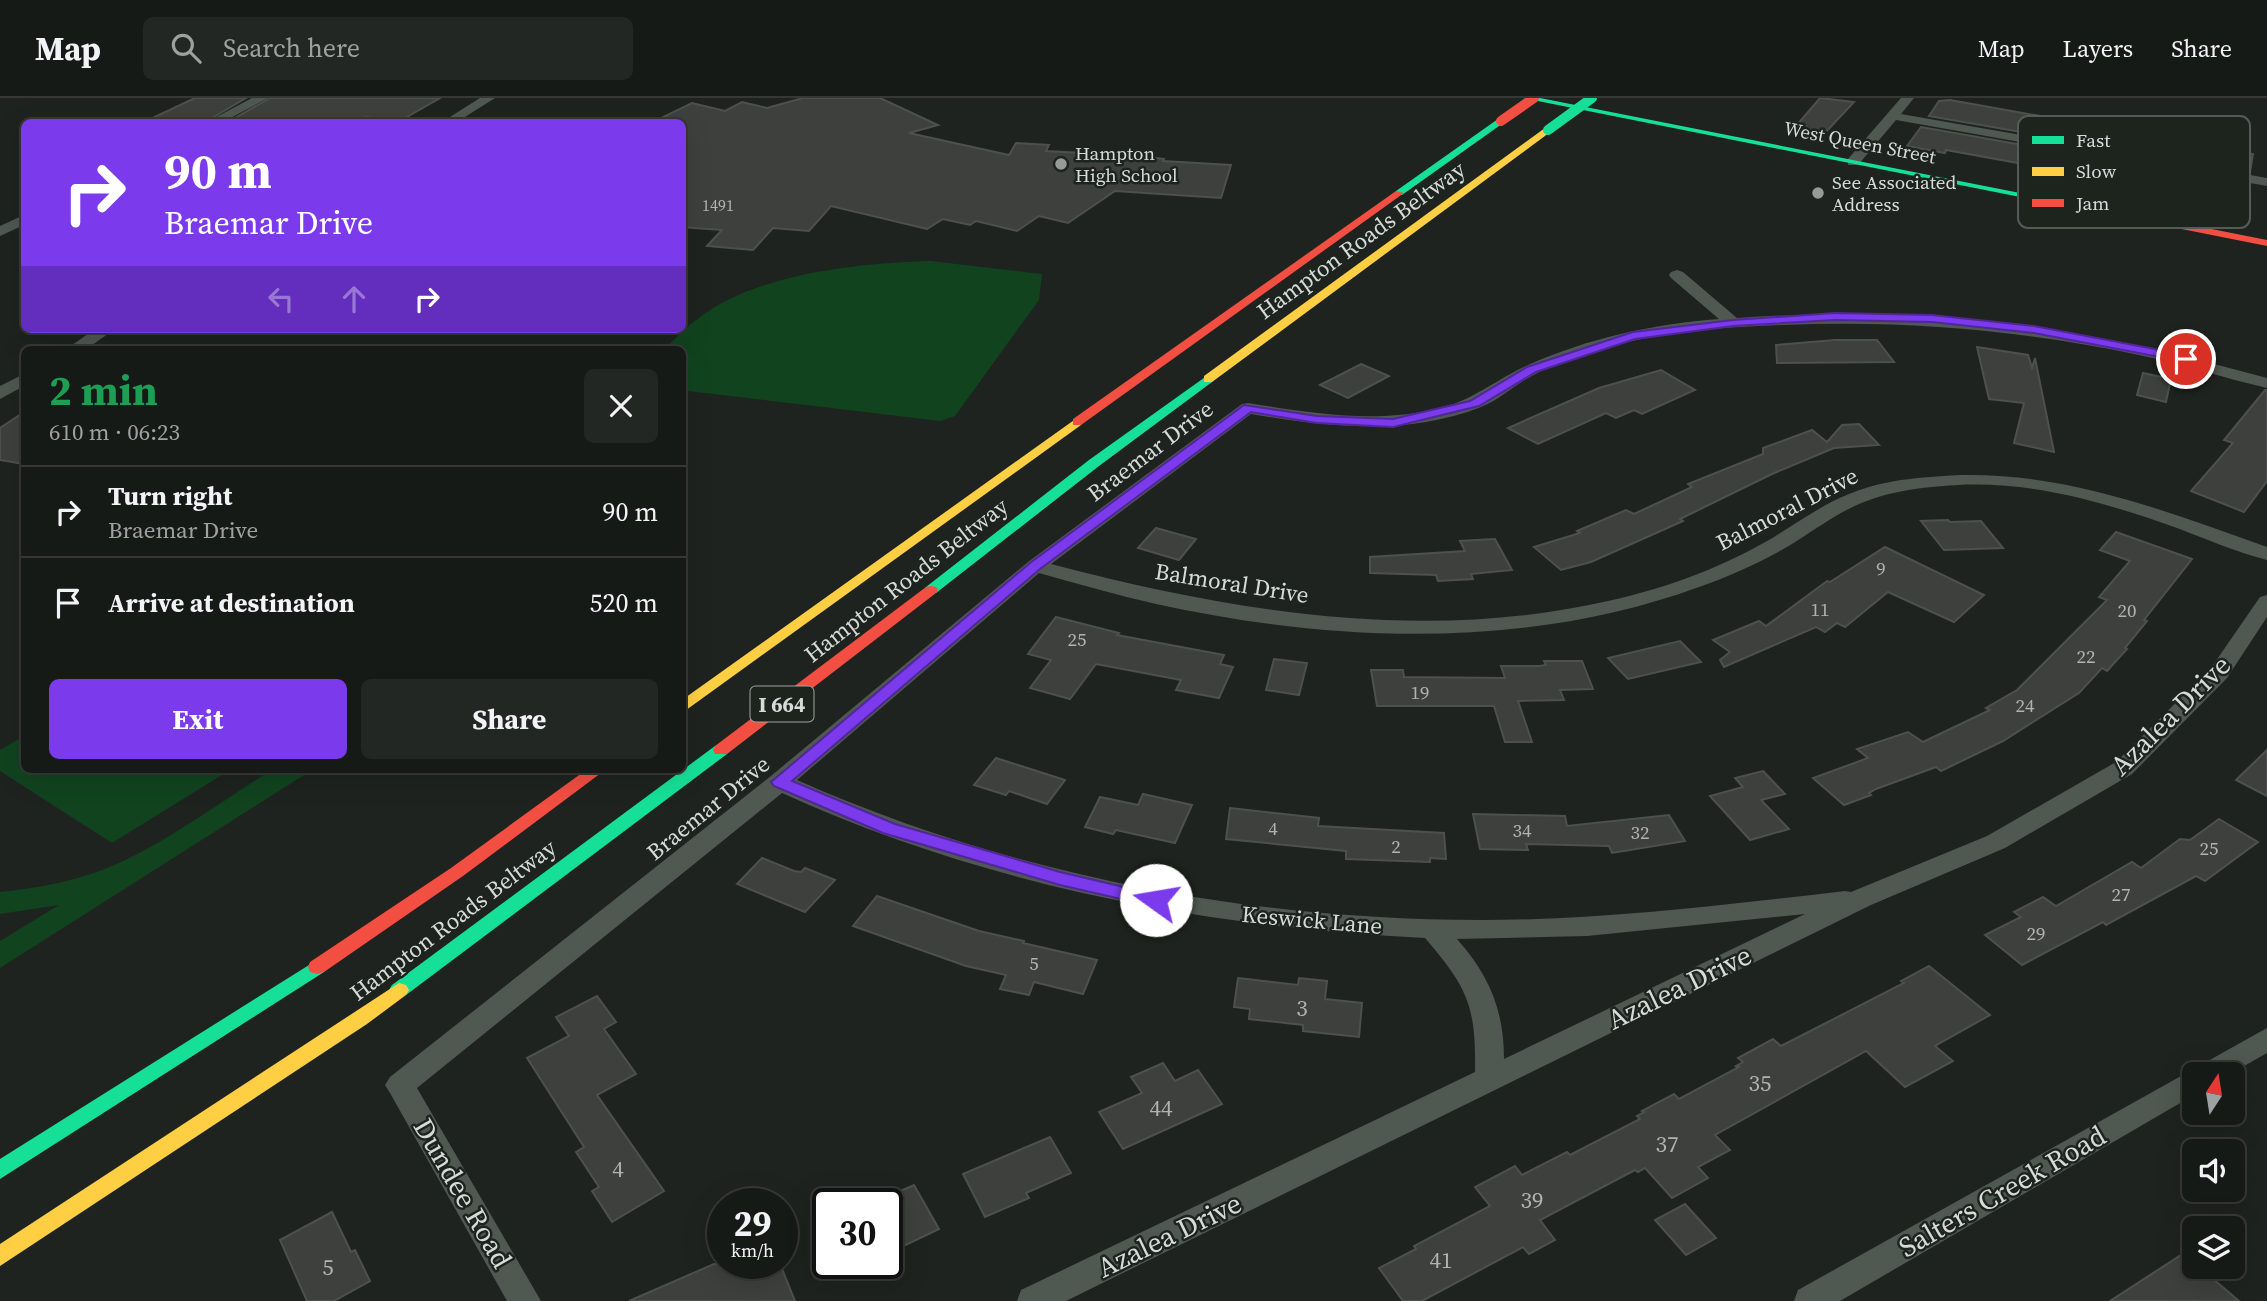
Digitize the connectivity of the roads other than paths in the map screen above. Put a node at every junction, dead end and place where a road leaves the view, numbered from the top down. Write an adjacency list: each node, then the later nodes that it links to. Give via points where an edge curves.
1 (262, 98): 8 (street)
2 (489, 98): 9 (street)
3 (1527, 98): 11 (main road, West Queen Street)
4 (1534, 98): 25 (main road, Hampton Roads Beltway / I 664, bridge)
5 (1592, 98): 36 (main road, Hampton Roads Beltway / I 664, bridge, via 1094,463 803,689 360,1019)
6 (1908, 98): 7 (street)
7 (1892, 116): 10 (street); 11 (street)
8 (220, 119)
9 (454, 119)
10 (2018, 138)
11 (1853, 162): 12 (main road, West Queen Street)
12 (2018, 194)
13 (2190, 228): 14 (main road, West Queen Street)
14 (2267, 243)
15 (1677, 275): 16 (street)
16 (1733, 323): 20 (street, Braemar Drive, via 1835,316 1932,318 2034,330 2186,359); 23 (street, Braemar Drive, via 1633,335 1531,370 1474,403 1393,423 1317,420 1248,408)
17 (101, 333): 18 (street)
18 (79, 346)
19 (21, 381): 21 (street)
20 (2267, 383)
21 (0, 394)
22 (2267, 554): 23 (street, Balmoral Drive, via 2082,492 2020,480 1947,478 1854,499 1752,557 1682,586 1588,612 1520,622 1434,627 1312,621 1171,601)
23 (1035, 566): 27 (street, Braemar Drive)
24 (2267, 601): 28 (street, Azalea Drive, via 2219,673 2124,768 1996,842)
25 (686, 705)
26 (593, 773): 35 (main road, Hampton Roads Beltway, via 323,963)
27 (780, 782): 29 (street, Keswick Lane, via 889,829 1156,900 1300,921); 33 (street, Braemar Drive)
28 (1862, 898): 29 (street, Keswick Lane, via 1636,923); 32 (street, Azalea Drive)
29 (1432, 929): 32 (street, via 1482,993 1490,1028)
30 (2267, 1039): 31 (street)
31 (2227, 1062)
32 (1490, 1079): 38 (street, Azalea Drive)
33 (400, 1085): 37 (street, Dundee Road)
34 (2182, 1088): 39 (street, Salters Creek Road)
35 (0, 1170)
36 (0, 1256)
37 (525, 1301)
38 (1033, 1301)
39 (1810, 1301)

